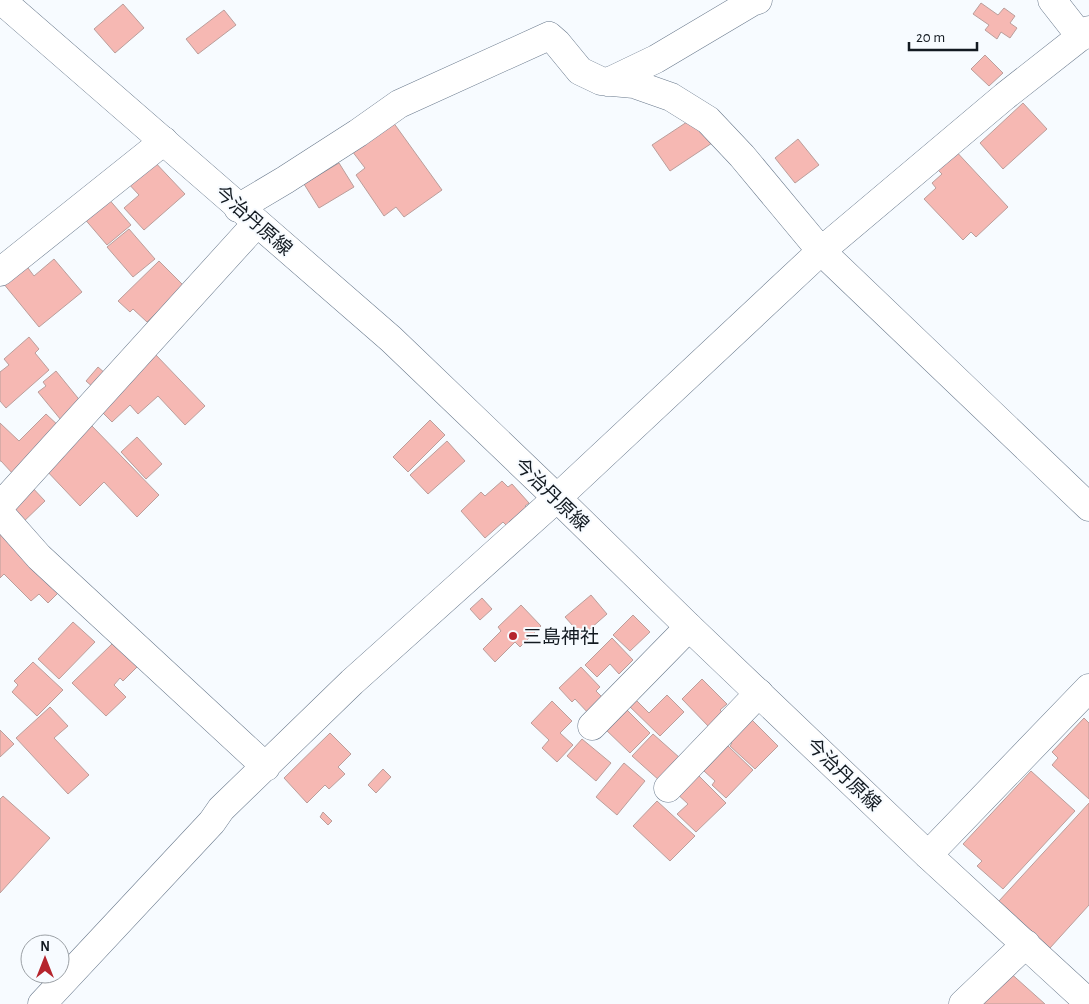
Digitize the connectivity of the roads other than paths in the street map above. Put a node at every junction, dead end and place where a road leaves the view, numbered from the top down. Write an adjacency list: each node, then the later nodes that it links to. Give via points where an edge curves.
1 (758, 0): 5 (street, via 656,59)
2 (1052, 0): 4 (street)
3 (2, 4): 6 (street, 今治丹原線)
4 (1085, 34): 8 (street, via 1005,96)
5 (608, 82): 7 (street, via 580,71 549,36 400,104 285,180); 8 (street, via 634,84 671,98 708,120)
6 (164, 141): 7 (street, 今治丹原線); 9 (street)
7 (248, 215): 10 (street, 今治丹原線, via 391,339); 11 (street)
8 (821, 251): 10 (street); 12 (street)
9 (0, 272)
10 (557, 498): 14 (street, 今治丹原線); 18 (street, via 352,682)
11 (0, 506)
12 (1089, 506)
13 (0, 512): 18 (street, via 39,557)
14 (689, 627): 16 (street, 今治丹原線); 17 (street)
15 (1089, 688): 20 (street)
16 (759, 693): 19 (street); 20 (street, 今治丹原線)
17 (592, 726)
18 (266, 767): 23 (street, via 221,809)
19 (668, 788)
20 (928, 855): 21 (street, 今治丹原線)
21 (1026, 944): 22 (street, 今治丹原線); 24 (street)
22 (1089, 1003)
23 (42, 1004)
24 (963, 1004)

